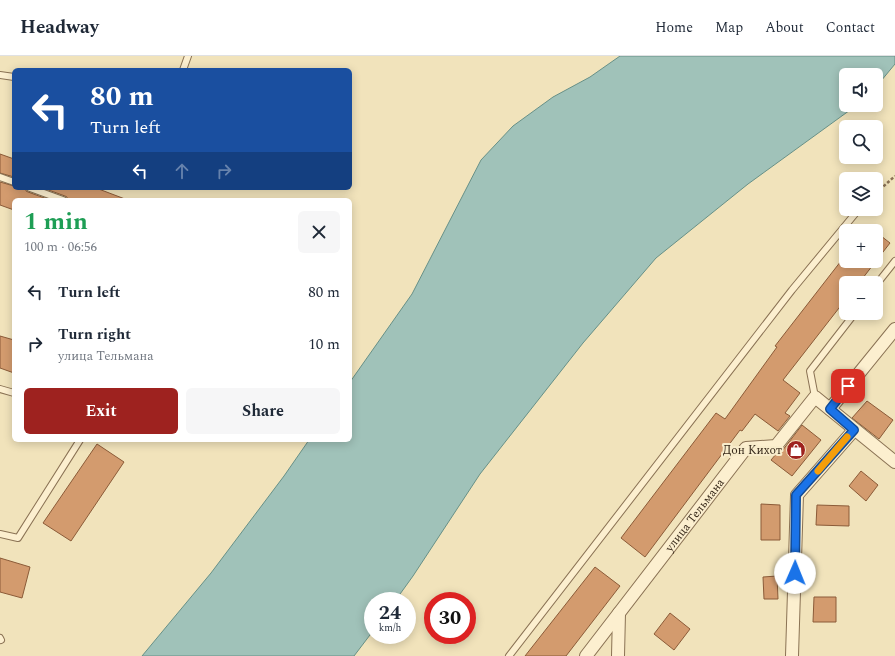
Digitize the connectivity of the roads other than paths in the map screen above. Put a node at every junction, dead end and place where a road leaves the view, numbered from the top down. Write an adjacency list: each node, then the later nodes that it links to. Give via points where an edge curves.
1 (188, 56): 2 (lane)
2 (184, 68)
3 (0, 75): 4 (lane)
4 (12, 77)
5 (0, 177): 6 (lane)
6 (12, 181)
7 (36, 190): 8 (lane)
8 (58, 198)
9 (853, 216): 23 (lane, via 792,290)
10 (895, 261): 11 (lane)
11 (883, 276)
12 (850, 320): 16 (lane, via 810,371)
13 (895, 329): 17 (street)
14 (0, 389): 15 (lane)
15 (12, 392)
16 (816, 397): 17 (street); 22 (street, улица Тельмана, via 776,446 746,448)
17 (830, 409): 18 (street)
18 (854, 430): 20 (street); 26 (street, via 796,495)
19 (79, 442): 21 (lane, via 18,538)
20 (895, 462)
21 (0, 534)
22 (618, 613): 24 (street, улица Тельмана); 25 (street)
23 (509, 656)
24 (586, 656)
25 (618, 656)
26 (792, 656)

